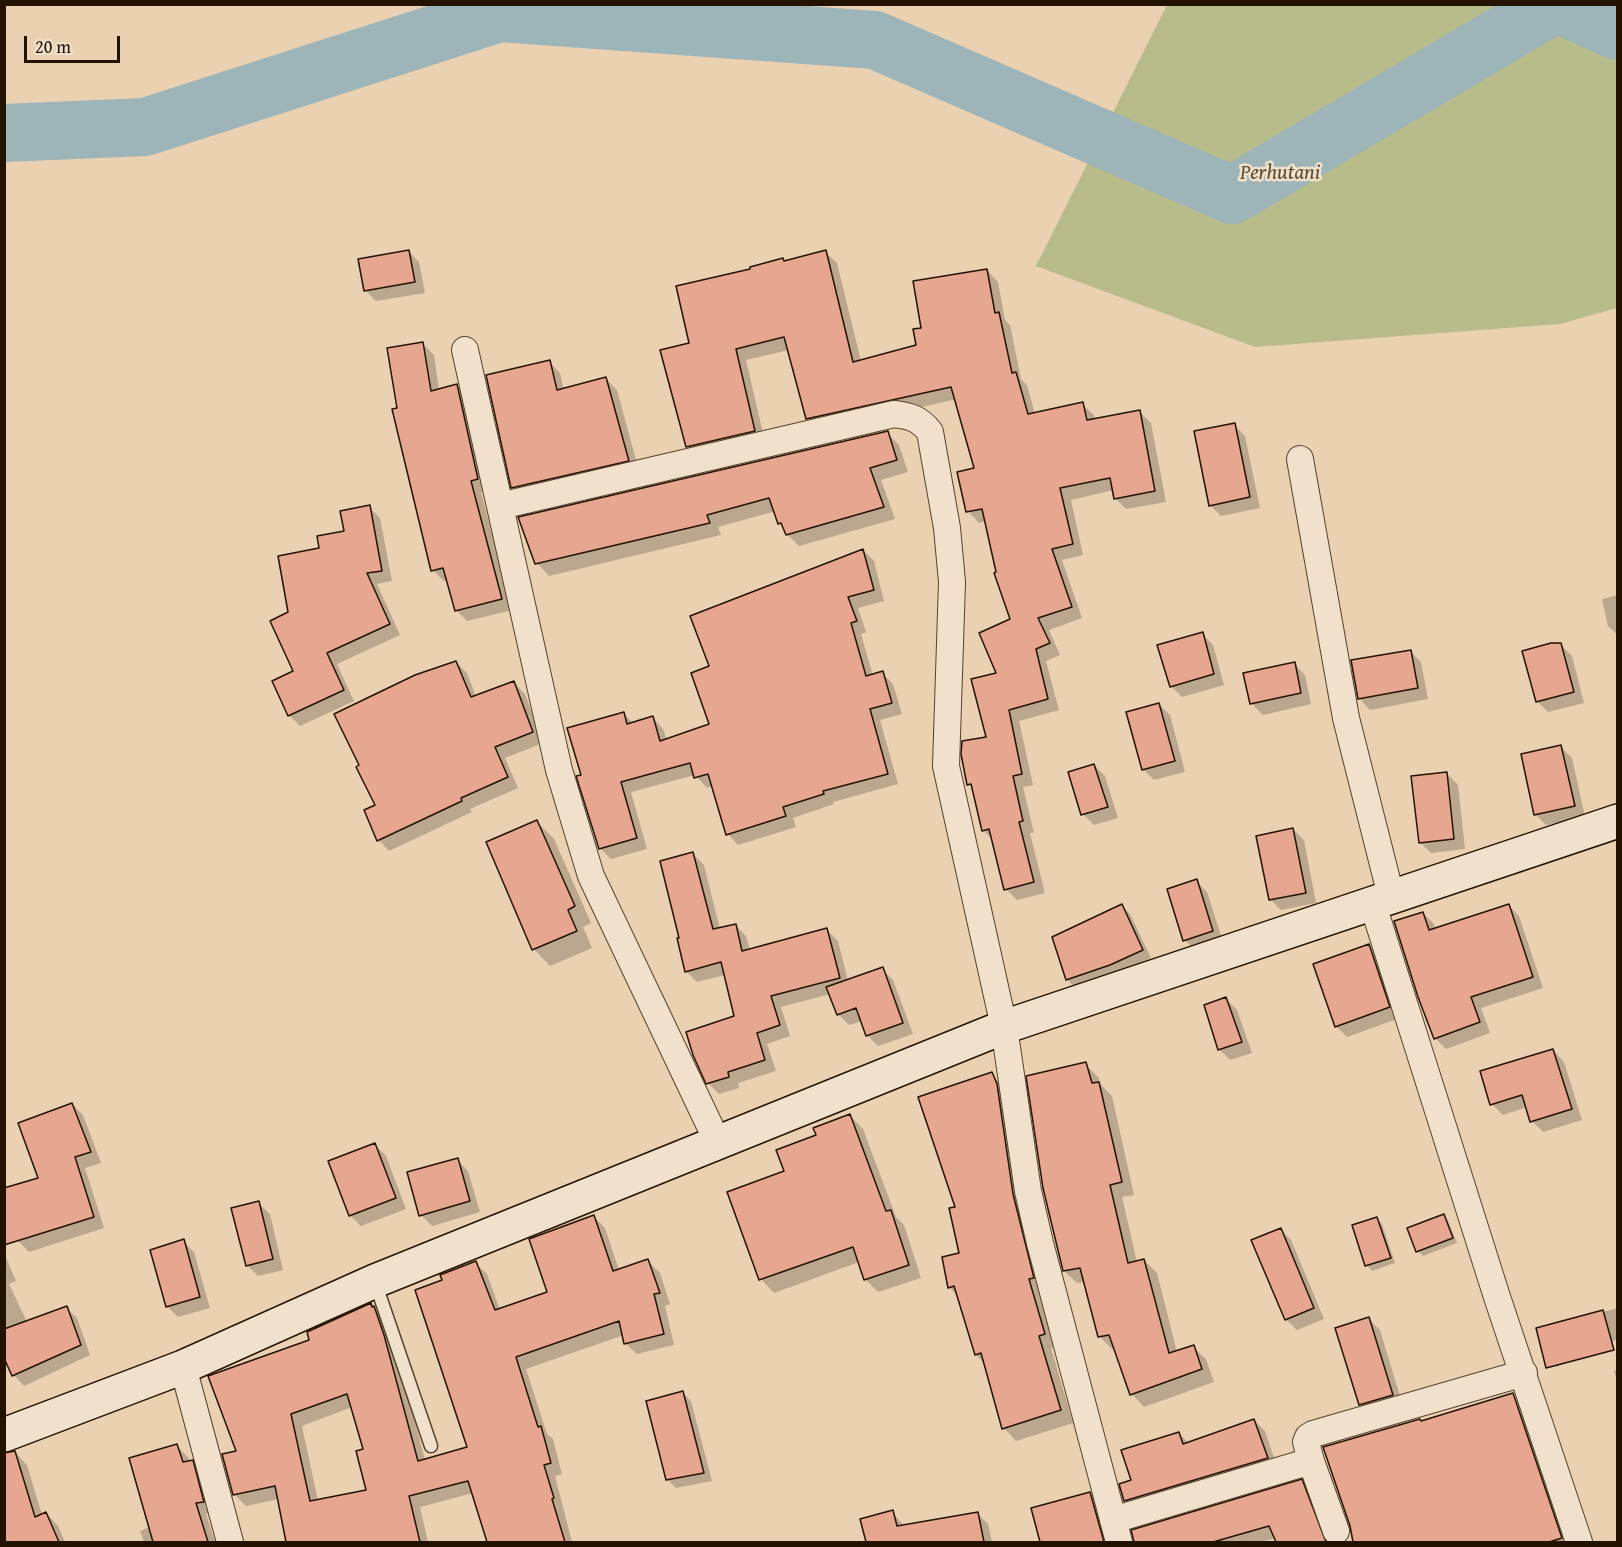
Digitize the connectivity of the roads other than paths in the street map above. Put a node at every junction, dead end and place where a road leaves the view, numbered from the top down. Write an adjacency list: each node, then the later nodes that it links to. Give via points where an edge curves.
1 (465, 350): 3 (street)
2 (1300, 459): 5 (street)
3 (500, 506): 6 (street, via 894,414 922,422 930,432 952,582 946,766); 7 (street, via 559,770 591,876)
4 (1616, 828): 5 (street)
5 (1382, 899): 6 (street); 10 (street, via 1497,1297)
6 (1004, 1027): 7 (street); 14 (street, via 1031,1201)
7 (717, 1143): 8 (street)
8 (375, 1281): 9 (street); 12 (lane)
9 (183, 1367): 11 (street); 16 (street)
10 (1524, 1373): 13 (street, via 1313,1434 1305,1442); 17 (street)
11 (4, 1435)
12 (431, 1446)
13 (1311, 1461): 14 (street); 15 (street)
14 (1116, 1531)
15 (1336, 1531)
16 (230, 1542)
17 (1579, 1542)

